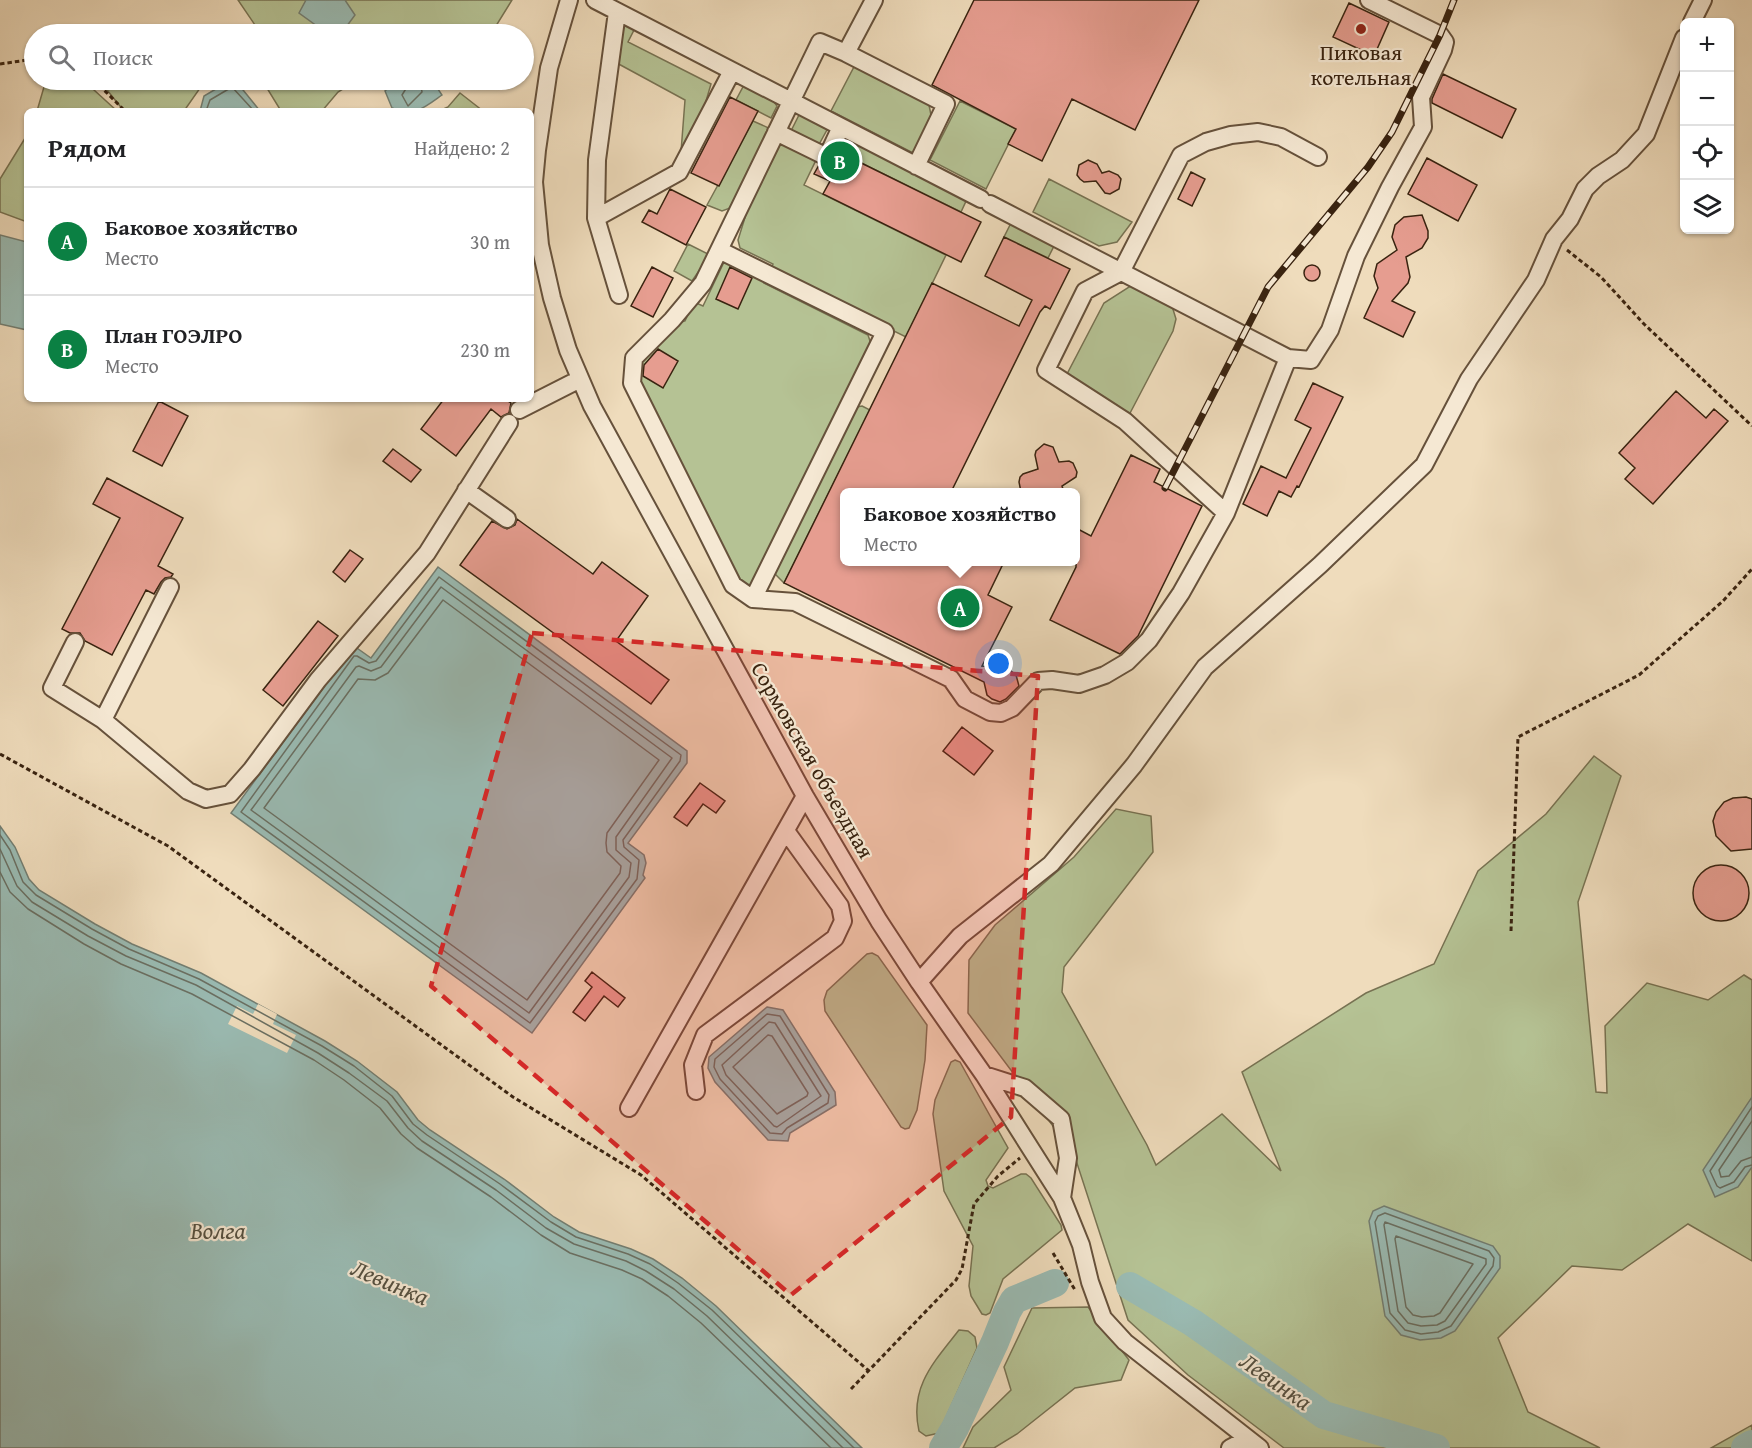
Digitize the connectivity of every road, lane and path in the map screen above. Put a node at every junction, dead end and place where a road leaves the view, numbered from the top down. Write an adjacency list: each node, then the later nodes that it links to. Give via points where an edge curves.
1 (569, 0): 26 (street, Сормовская объездная, via 549,68 534,182 540,245 552,298)
2 (595, 0): 6 (street)
3 (874, 0): 9 (street)
4 (1369, 0): 25 (street, via 1440,35 1445,42 1421,97 1423,127 1356,256 1330,330 1311,360)
5 (1703, 0): 7 (street)
6 (618, 12): 12 (street); 20 (street, via 597,160)
7 (1694, 18)
8 (1680, 48): 21 (street, via 1646,134 1622,160 1585,189 1570,219)
9 (846, 52): 14 (street, via 820,42); 19 (street, via 946,104)
10 (24, 60): 11 (path)
11 (0, 64)
12 (732, 71): 14 (street); 20 (street, via 679,171)
13 (104, 90): 15 (path)
14 (791, 101): 16 (street); 17 (street)
15 (122, 108)
16 (841, 127): 17 (street, via 827,157); 19 (street)
17 (776, 132): 22 (street)
18 (1318, 157): 23 (street, via 1281,137 1258,132 1206,142 1181,155)
19 (916, 166): 23 (street)
20 (596, 218): 24 (street)
21 (1554, 239): 27 (path, via 1601,277 1644,324); 40 (street, via 1536,280 1469,379 1424,465 1205,667 1134,765 1051,864 960,936)
22 (719, 250): 33 (street, via 703,283 634,358 633,382 733,585); 33 (street, via 885,332)
23 (1121, 272): 25 (street); 29 (street, via 1085,291 1046,370 1125,421)
24 (619, 295)
25 (1288, 358): 29 (street)
26 (580, 379): 28 (street, via 514,416); 37 (street, Сормовская объездная)
27 (1752, 426)
28 (466, 490): 30 (street); 35 (street, via 427,553 318,680 230,794 206,799 188,790)
29 (1226, 513): 33 (street, via 1181,593 1149,640 1128,662 1079,684 1038,681 1001,713 990,712 965,699 951,679 795,602)
30 (507, 519)
31 (1752, 569): 39 (path, via 1723,601 1639,675 1518,736)
32 (170, 587): 35 (street)
33 (753, 599)
34 (75, 642): 35 (street, via 52,688)
35 (103, 720)
36 (0, 754): 48 (path, via 168,846 513,1097 641,1175)
37 (805, 796): 38 (street); 40 (street, Сормовская объездная)
38 (786, 831): 42 (street, via 840,906 843,921 835,938 705,1035 693,1065); 43 (street)
39 (1511, 931)
40 (919, 982): 41 (street, Сормовская объездная)
41 (984, 1075): 44 (street, Сормовская объездная); 45 (street, via 1025,1088 1061,1119 1068,1158)
42 (696, 1091)
43 (629, 1108)
44 (1030, 1149): 45 (street, Сормовская объездная); 48 (path, via 974,1204 962,1269 956,1280)
45 (1062, 1198): 50 (street, Сормовская объездная, via 1103,1318 1125,1342)
46 (1053, 1253): 47 (path)
47 (1080, 1299)
48 (869, 1371): 49 (path)
49 (851, 1389)
50 (1253, 1443): 51 (street)
51 (1230, 1448)

